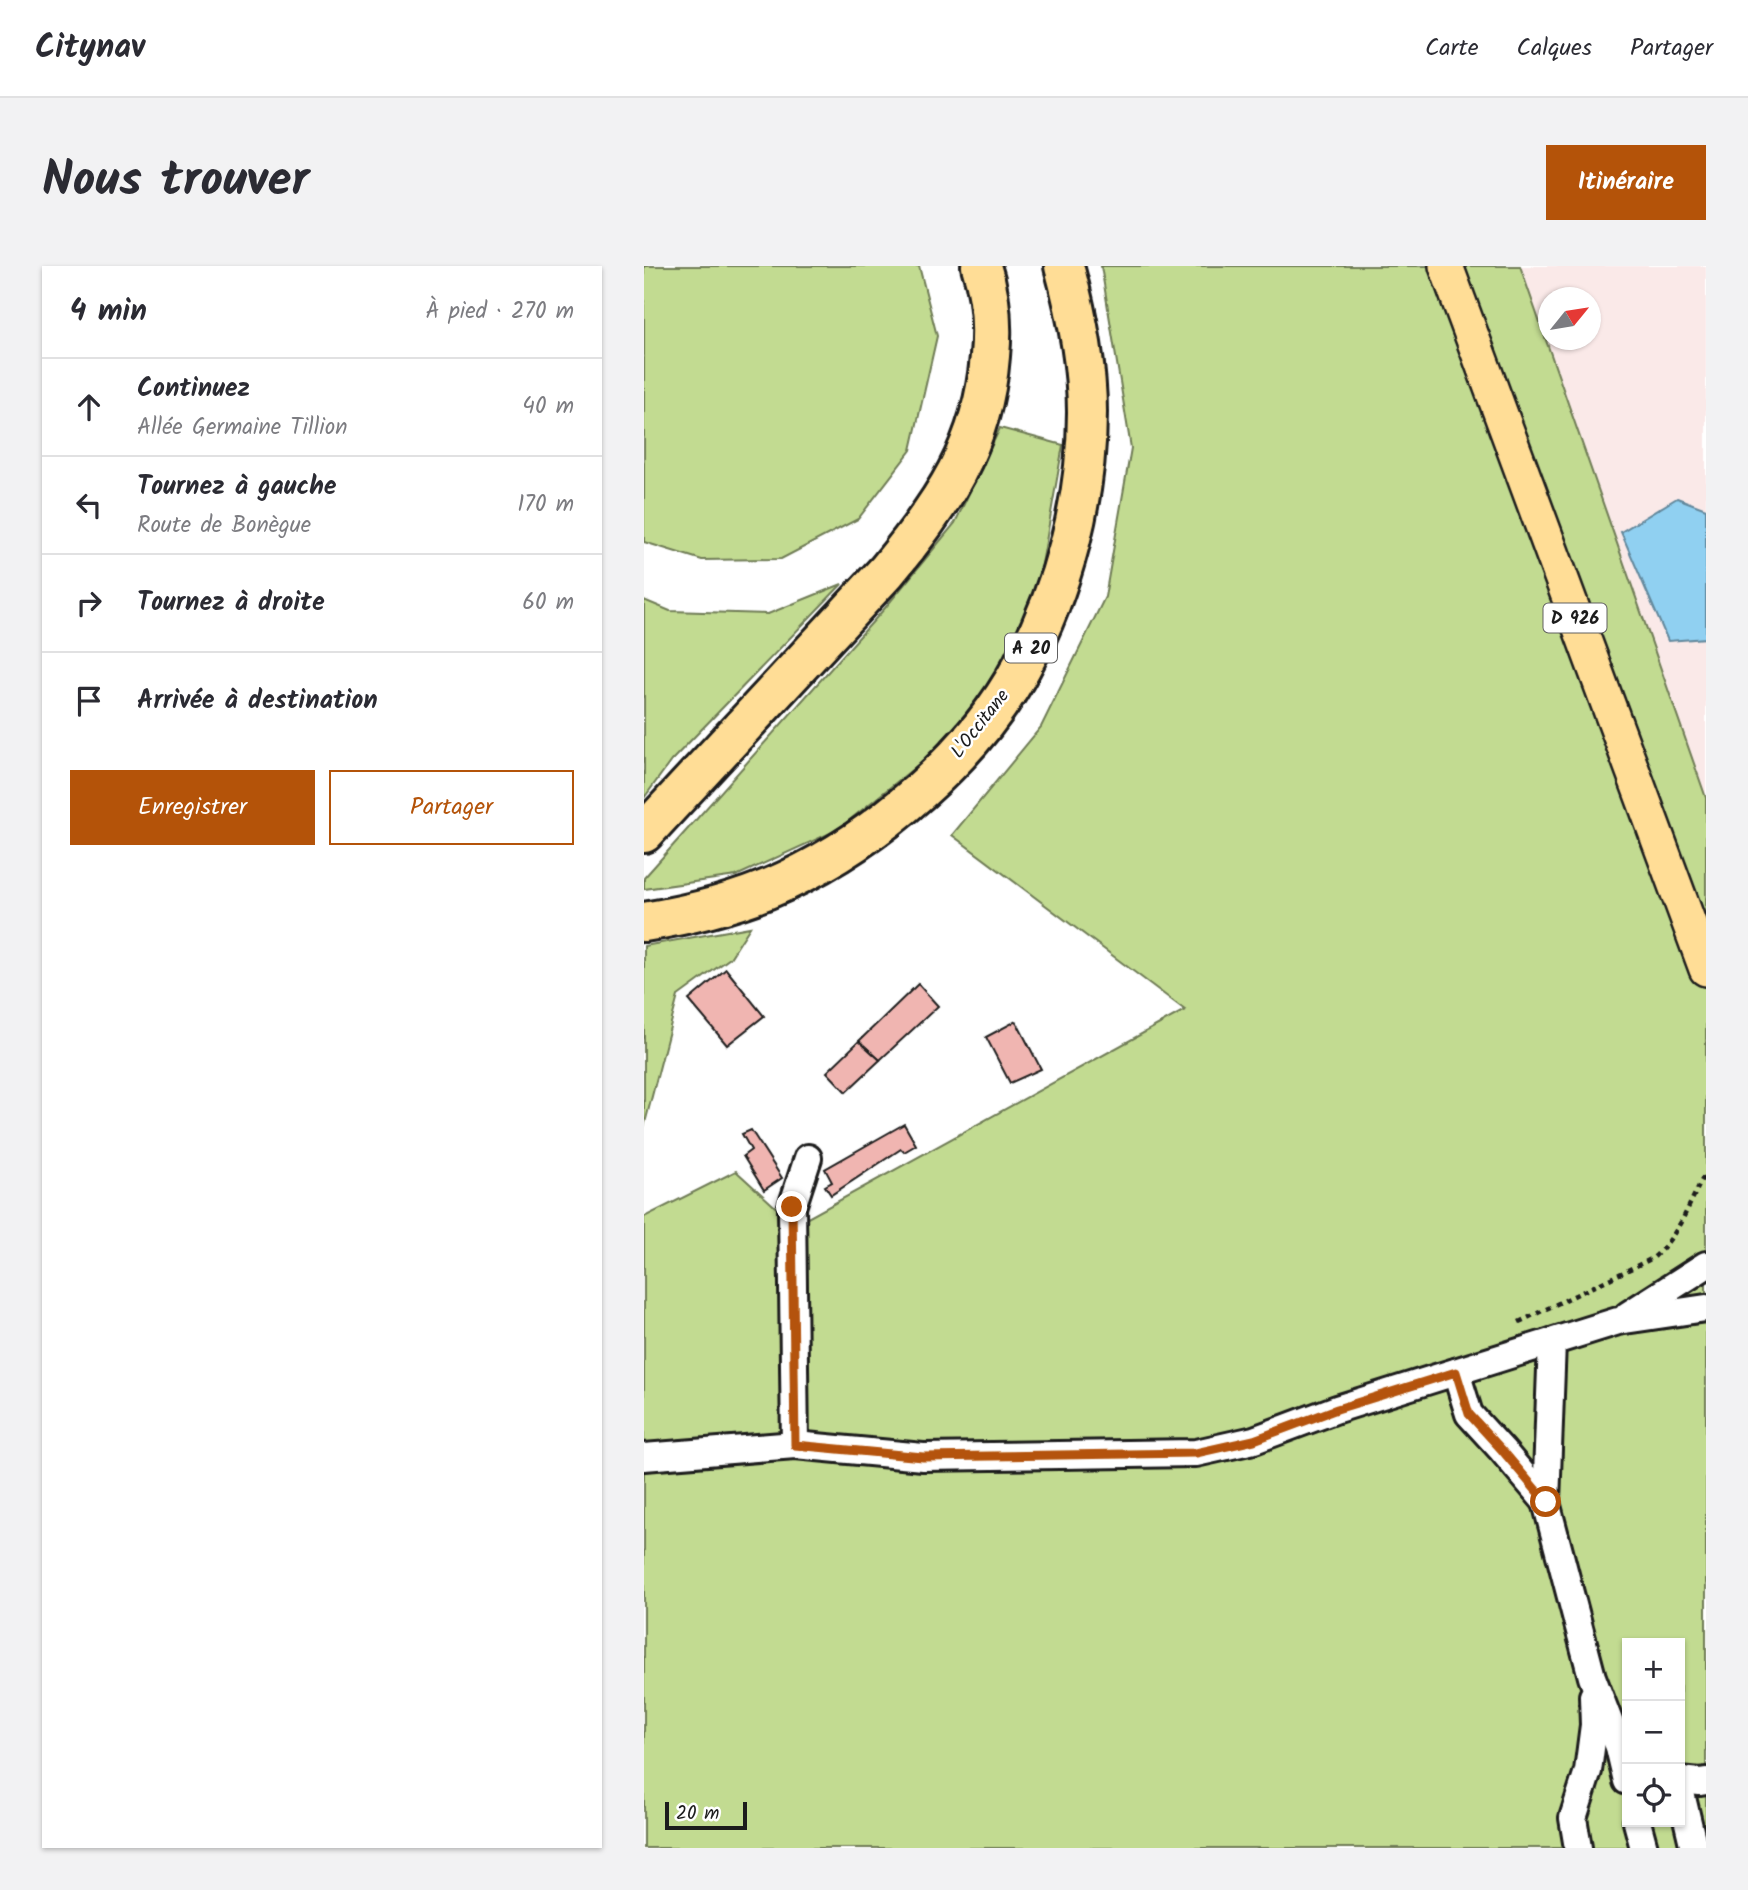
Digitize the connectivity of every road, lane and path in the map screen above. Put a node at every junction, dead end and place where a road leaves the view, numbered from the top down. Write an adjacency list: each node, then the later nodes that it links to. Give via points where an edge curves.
1 (981, 266): 4 (highway, via 991,304 992,333 985,403 963,461 944,495 887,571)
2 (1064, 266): 5 (highway, L'Occitane / A 20, via 1084,361 1084,468 1062,569 1021,668 957,754 877,826 787,881 686,915)
3 (1446, 266): 6 (main road, D 926)
4 (644, 833)
5 (644, 922)
6 (1706, 969)
7 (808, 1158): 15 (street, via 792,1207)
8 (1706, 1172): 12 (path, via 1673,1238 1653,1258)
9 (1706, 1265): 11 (street)
10 (1706, 1308): 11 (street)
11 (1618, 1321): 13 (street)
12 (1517, 1323)
13 (1552, 1342): 14 (street); 17 (street)
14 (1456, 1372): 15 (street, via 1254,1440 1196,1453 923,1457); 17 (street, via 1469,1414)
15 (795, 1445): 16 (street)
16 (644, 1457)
17 (1546, 1502): 18 (street)
18 (1592, 1677): 19 (street); 20 (street, via 1594,1725)
19 (1624, 1764)
20 (1588, 1771): 21 (street); 26 (street, via 1573,1818)
21 (1622, 1774)
22 (1706, 1780): 23 (street)
23 (1685, 1781)
24 (1685, 1810): 28 (street)
25 (1638, 1827): 27 (street)
26 (1578, 1848)
27 (1644, 1848)
28 (1694, 1848)

